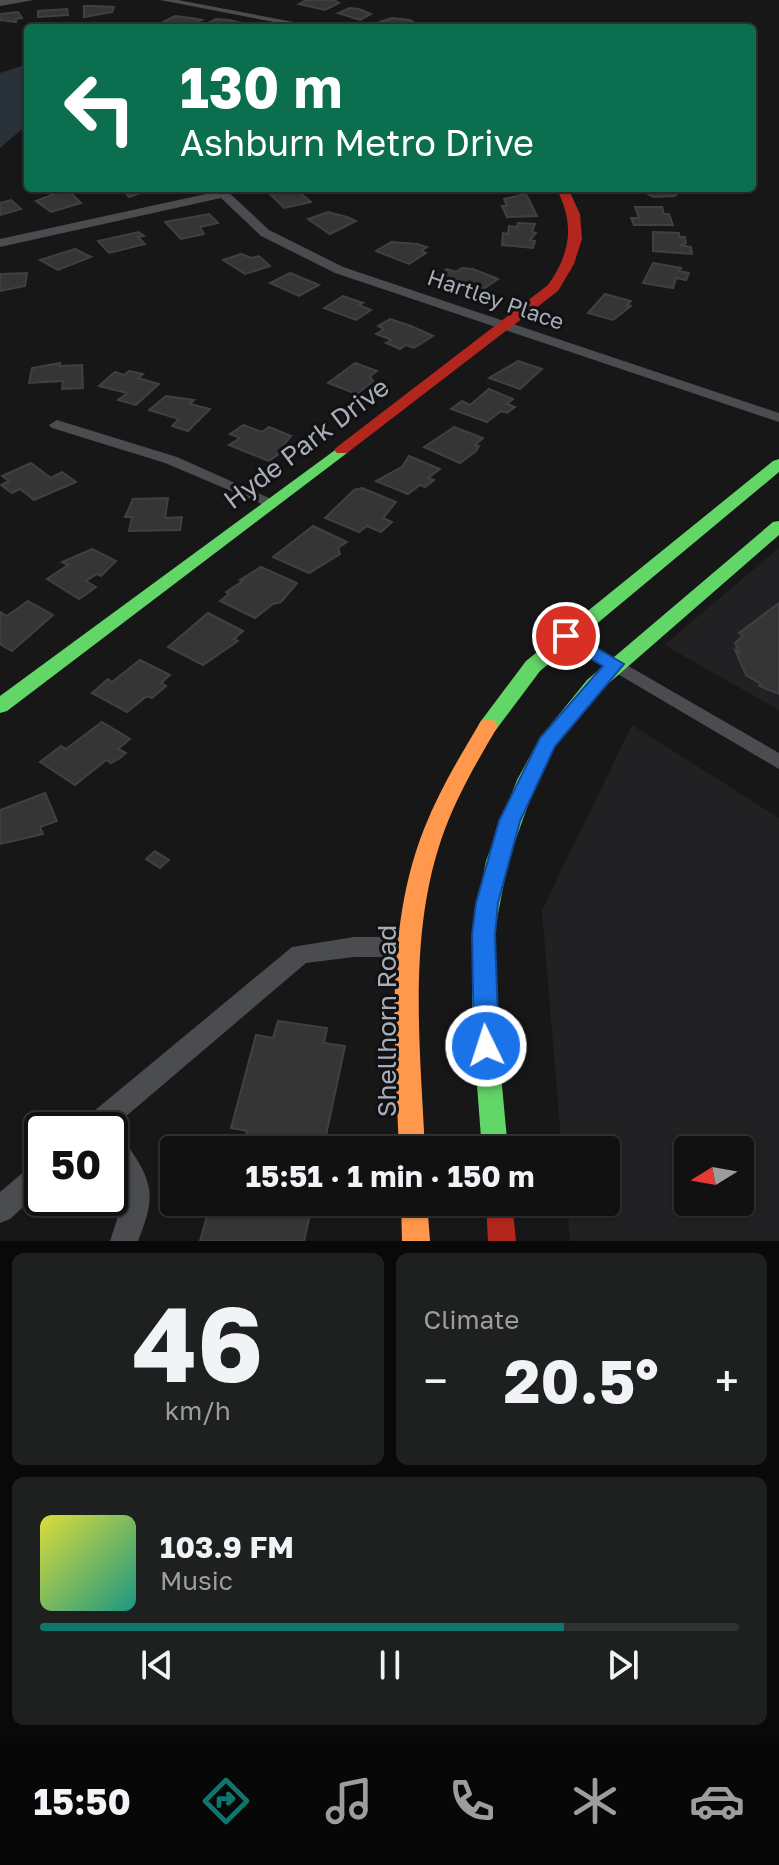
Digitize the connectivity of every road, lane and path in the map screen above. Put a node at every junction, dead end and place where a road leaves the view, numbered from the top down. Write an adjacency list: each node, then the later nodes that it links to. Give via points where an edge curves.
1 (30, 0): 3 (street)
2 (164, 0): 4 (street)
3 (0, 3)
4 (298, 24)
5 (216, 192): 8 (street)
6 (221, 192): 9 (street, Hartley Place, via 265,233 311,258)
7 (564, 192): 9 (main road, Hyde Park Drive, via 578,222 576,253 556,287)
8 (0, 243)
9 (506, 326): 10 (street, Hartley Place); 13 (main road, Hyde Park Drive)
10 (779, 418)
11 (57, 425): 13 (street, via 171,460)
12 (779, 464): 15 (main road, Shellhorn Road)
13 (270, 502): 17 (main road, Hyde Park Drive)
14 (779, 526): 16 (main road)
15 (566, 636): 16 (street); 19 (main road, Shellhorn Road, via 504,700 456,774 431,831)
16 (615, 664): 18 (street); 22 (main road, via 547,743 497,861 482,957)
17 (0, 706)
18 (779, 762)
19 (407, 947): 20 (street, via 300,954); 21 (main road, Shellhorn Road)
20 (122, 1112)
21 (412, 1136)
22 (494, 1136)
23 (128, 1173): 28 (street, via 139,1190 140,1205)
24 (24, 1189): 25 (street)
25 (0, 1210)
26 (415, 1216): 29 (main road)
27 (500, 1216): 30 (main road)
28 (124, 1241)
29 (416, 1241)
30 (502, 1241)

